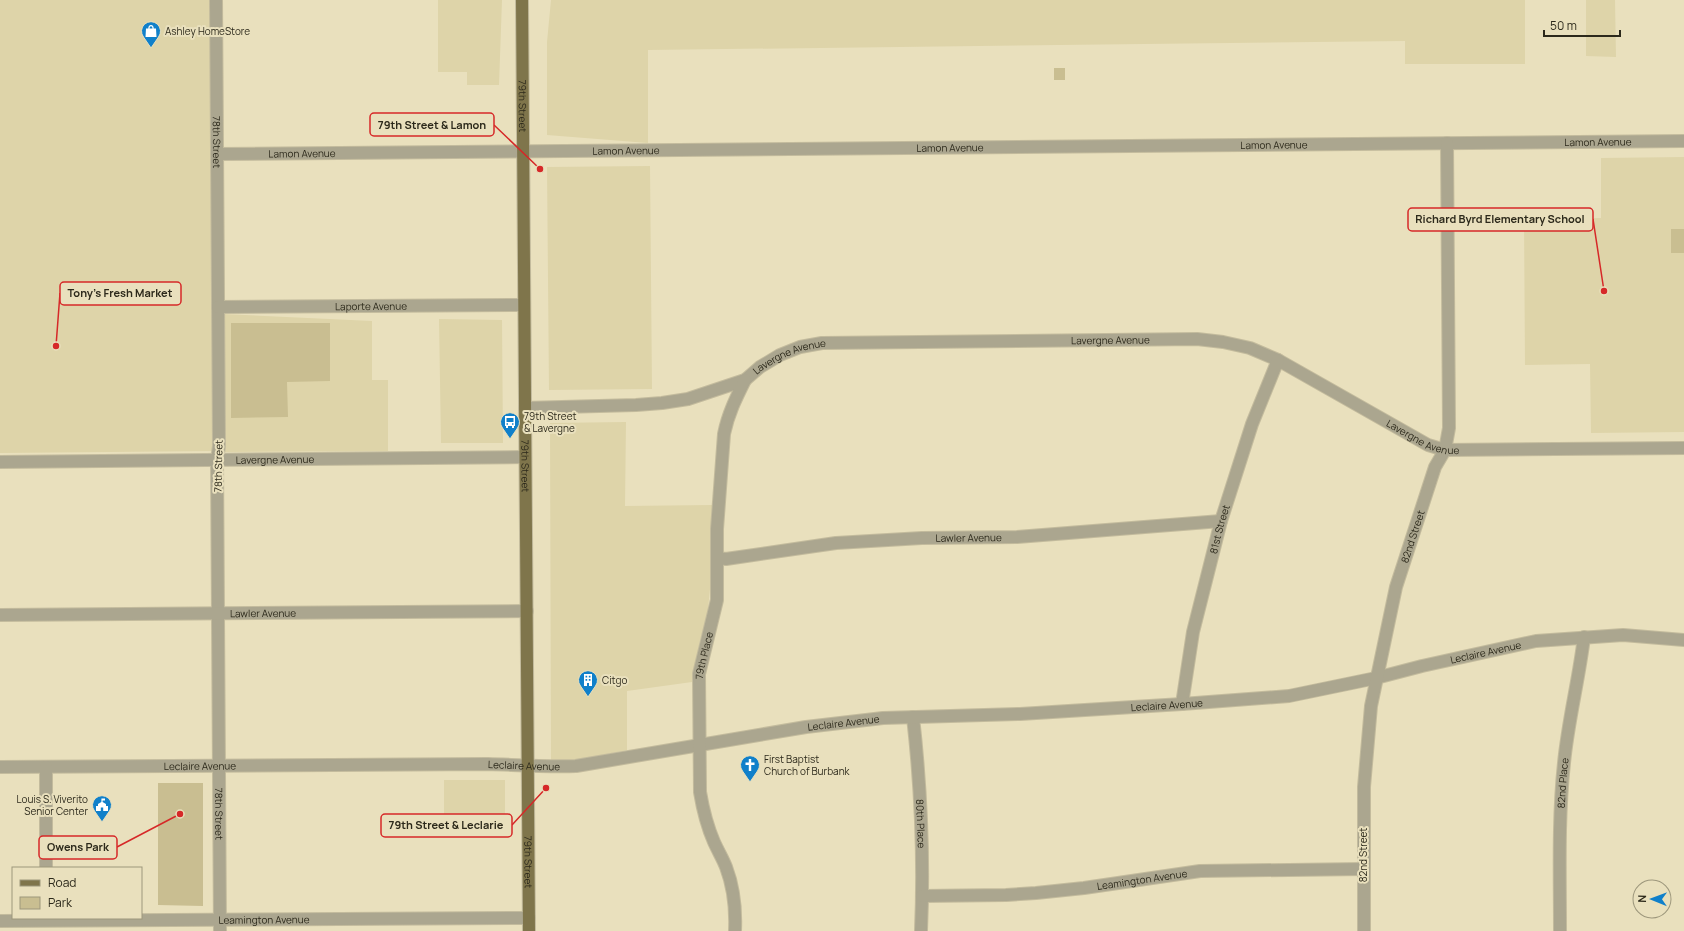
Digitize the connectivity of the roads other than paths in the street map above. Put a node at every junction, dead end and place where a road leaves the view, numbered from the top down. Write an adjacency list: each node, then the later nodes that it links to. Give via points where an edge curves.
1 (216, 0): 6 (street, 78th Street)
2 (522, 0): 5 (main road, 79th Street)
3 (1684, 141): 4 (street, Lamon Avenue)
4 (1447, 143): 5 (street, Lamon Avenue); 13 (street, 82nd Street, via 1448,428)
5 (523, 151): 6 (street, Lamon Avenue); 7 (main road, 79th Street)
6 (217, 154): 8 (street, 78th Street)
7 (524, 305): 8 (street, Laporte Avenue); 11 (main road, 79th Street)
8 (218, 307): 15 (street, 78th Street)
9 (1278, 360): 10 (street, Lavergne Avenue, via 1250,348 1197,339 822,343 800,347 780,355); 13 (street, Lavergne Avenue, via 1428,445); 17 (street, 81st Street, via 1252,424)
10 (745, 380): 11 (street, Lavergne Avenue, via 688,399 662,404); 18 (street, 79th Place, via 732,406 724,434 718,498)
11 (525, 408): 14 (main road, 79th Street)
12 (1684, 448): 13 (street, Lavergne Avenue)
13 (1445, 450): 24 (street, 82nd Street, via 1435,467 1410,540 1396,587)
14 (525, 457): 15 (street, Lavergne Avenue); 19 (main road, 79th Street)
15 (217, 460): 16 (street, Lavergne Avenue); 20 (street, 78th Street)
16 (0, 462)
17 (1221, 522): 18 (street, Lawler Avenue, via 1017,537 922,538 836,543); 25 (street, 81st Street, via 1193,632)
18 (717, 558): 27 (street, 79th Place, via 715,609 699,674)
19 (527, 611): 20 (street, Lawler Avenue); 28 (main road, 79th Street)
20 (218, 613): 21 (street, Lawler Avenue); 29 (street, 78th Street)
21 (0, 615)
22 (1584, 637): 23 (street, Leclaire Avenue, via 1623,635); 24 (street, Leclaire Avenue, via 1536,641); 43 (street, 82nd Place, via 1567,739 1561,794)
23 (1684, 640)
24 (1376, 678): 25 (street, Leclaire Avenue, via 1289,696); 33 (street, 82nd Street, via 1366,752)
25 (1182, 704): 26 (street, Leclaire Avenue, via 1020,714)
26 (913, 717): 27 (street, Leclaire Avenue, via 806,727); 34 (street, 80th Place, via 919,789)
27 (700, 746): 28 (street, Leclaire Avenue, via 576,766 545,767); 40 (street, 79th Place, via 700,792 703,811 729,875 735,903)
28 (528, 764): 29 (street, Leclaire Avenue); 35 (main road, 79th Street)
29 (219, 766): 31 (street, Leclaire Avenue); 38 (street, 78th Street)
30 (0, 767): 31 (street, Leclaire Avenue)
31 (46, 767): 32 (street)
32 (46, 867)
33 (1363, 869): 34 (street, Leamington Avenue, via 1200,871 1036,893); 42 (street, 82nd Street)
34 (922, 896): 41 (street, 80th Place)
35 (529, 918): 38 (street, Leamington Avenue); 39 (main road, 79th Street)
36 (46, 919): 37 (street, Leamington Avenue); 38 (street, Leamington Avenue)
37 (0, 921)
38 (220, 925)
39 (529, 931)
40 (735, 931)
41 (921, 931)
42 (1364, 931)
43 (1560, 931)

